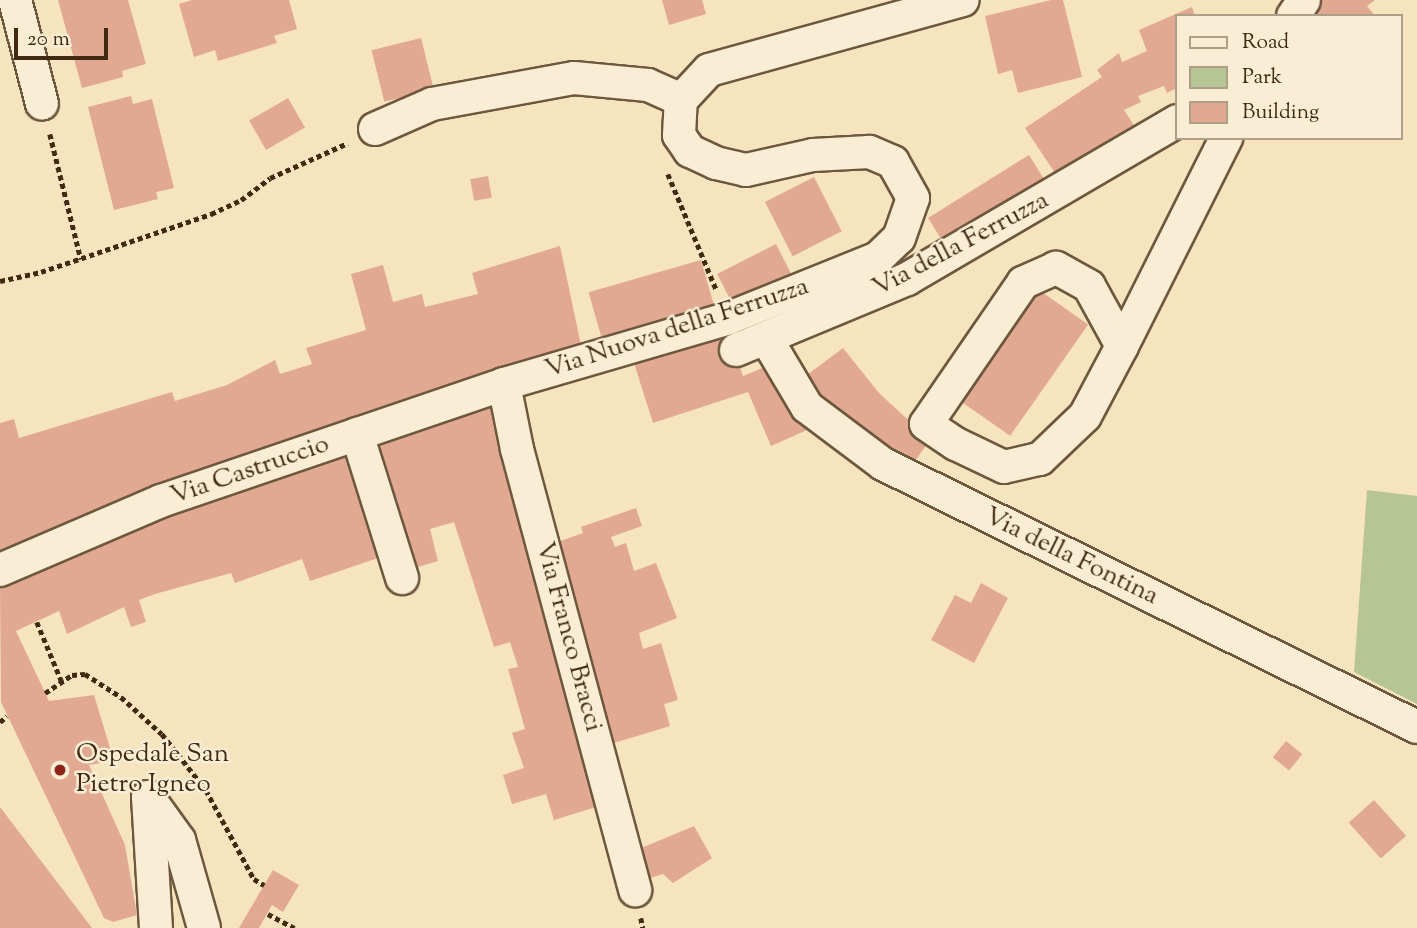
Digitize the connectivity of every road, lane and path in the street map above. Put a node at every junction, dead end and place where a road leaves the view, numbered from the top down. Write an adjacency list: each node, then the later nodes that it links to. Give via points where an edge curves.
1 (15, 0): 3 (street)
2 (963, 0): 4 (street, via 709,70)
3 (12, 35): 5 (street)
4 (681, 100): 7 (street, via 648,85 574,78 432,104); 9 (street, via 679,135)
5 (42, 104): 10 (path)
6 (1176, 122): 13 (street, Via della Ferruzza, via 907,279)
7 (375, 129): 10 (path, via 270,178 211,215)
8 (1225, 140): 14 (street)
9 (690, 151): 12 (path, via 668,174); 16 (street, Via Nuova della Ferruzza, via 746,170 813,155 869,152 893,162 913,198 899,238 878,258 729,317)
10 (81, 259): 11 (path)
11 (0, 281)
12 (718, 292)
13 (766, 338): 15 (street, Via della Ferruzza); 25 (street, Via della Fontina, via 807,407 883,464)
14 (1122, 346): 14 (street, via 1085,416 1040,459 1004,467 926,424 1023,283 1056,268 1089,286)
15 (736, 350)
16 (504, 384): 17 (street, Via Castruccio); 27 (street, Via Franco Bracci, via 517,449)
17 (357, 434): 18 (street, Via Castruccio, via 161,501); 19 (street)
18 (0, 570)
19 (402, 578)
20 (37, 622): 21 (path)
21 (62, 682): 22 (path); 26 (path, via 85,674 121,697 162,734 206,790 254,879)
22 (45, 692)
23 (7, 716): 24 (path)
24 (0, 722)
25 (1417, 727)
26 (264, 885)
27 (635, 890)
28 (268, 914): 31 (path)
29 (156, 928): 30 (street, via 148,797 179,840)
30 (204, 928)
31 (294, 928)

